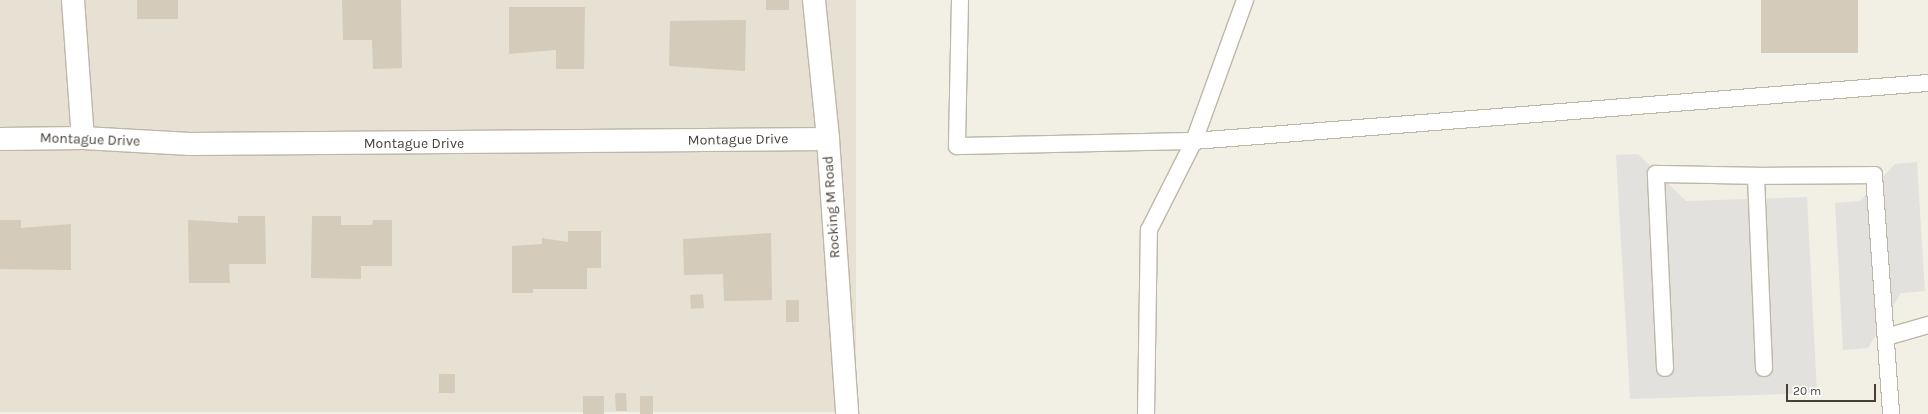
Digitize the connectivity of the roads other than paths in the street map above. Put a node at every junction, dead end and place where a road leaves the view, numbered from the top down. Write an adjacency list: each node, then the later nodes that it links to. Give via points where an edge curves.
1 (73, 0): 6 (street)
2 (814, 0): 8 (street, Rocking M Road)
3 (960, 0): 9 (lane, via 957,146)
4 (1245, 0): 9 (lane)
5 (1928, 83): 9 (lane)
6 (83, 138): 7 (street, Montague Drive); 8 (street, Montague Drive, via 190,144)
7 (0, 139)
8 (828, 139): 15 (street, Rocking M Road)
9 (1194, 141): 16 (lane, via 1149,230)
10 (1756, 176): 12 (lane, via 1874,175); 13 (lane, via 1656,174); 14 (lane)
11 (1928, 325): 12 (lane)
12 (1886, 337): 17 (lane)
13 (1665, 368)
14 (1764, 368)
15 (847, 414)
16 (1146, 414)
17 (1891, 414)

